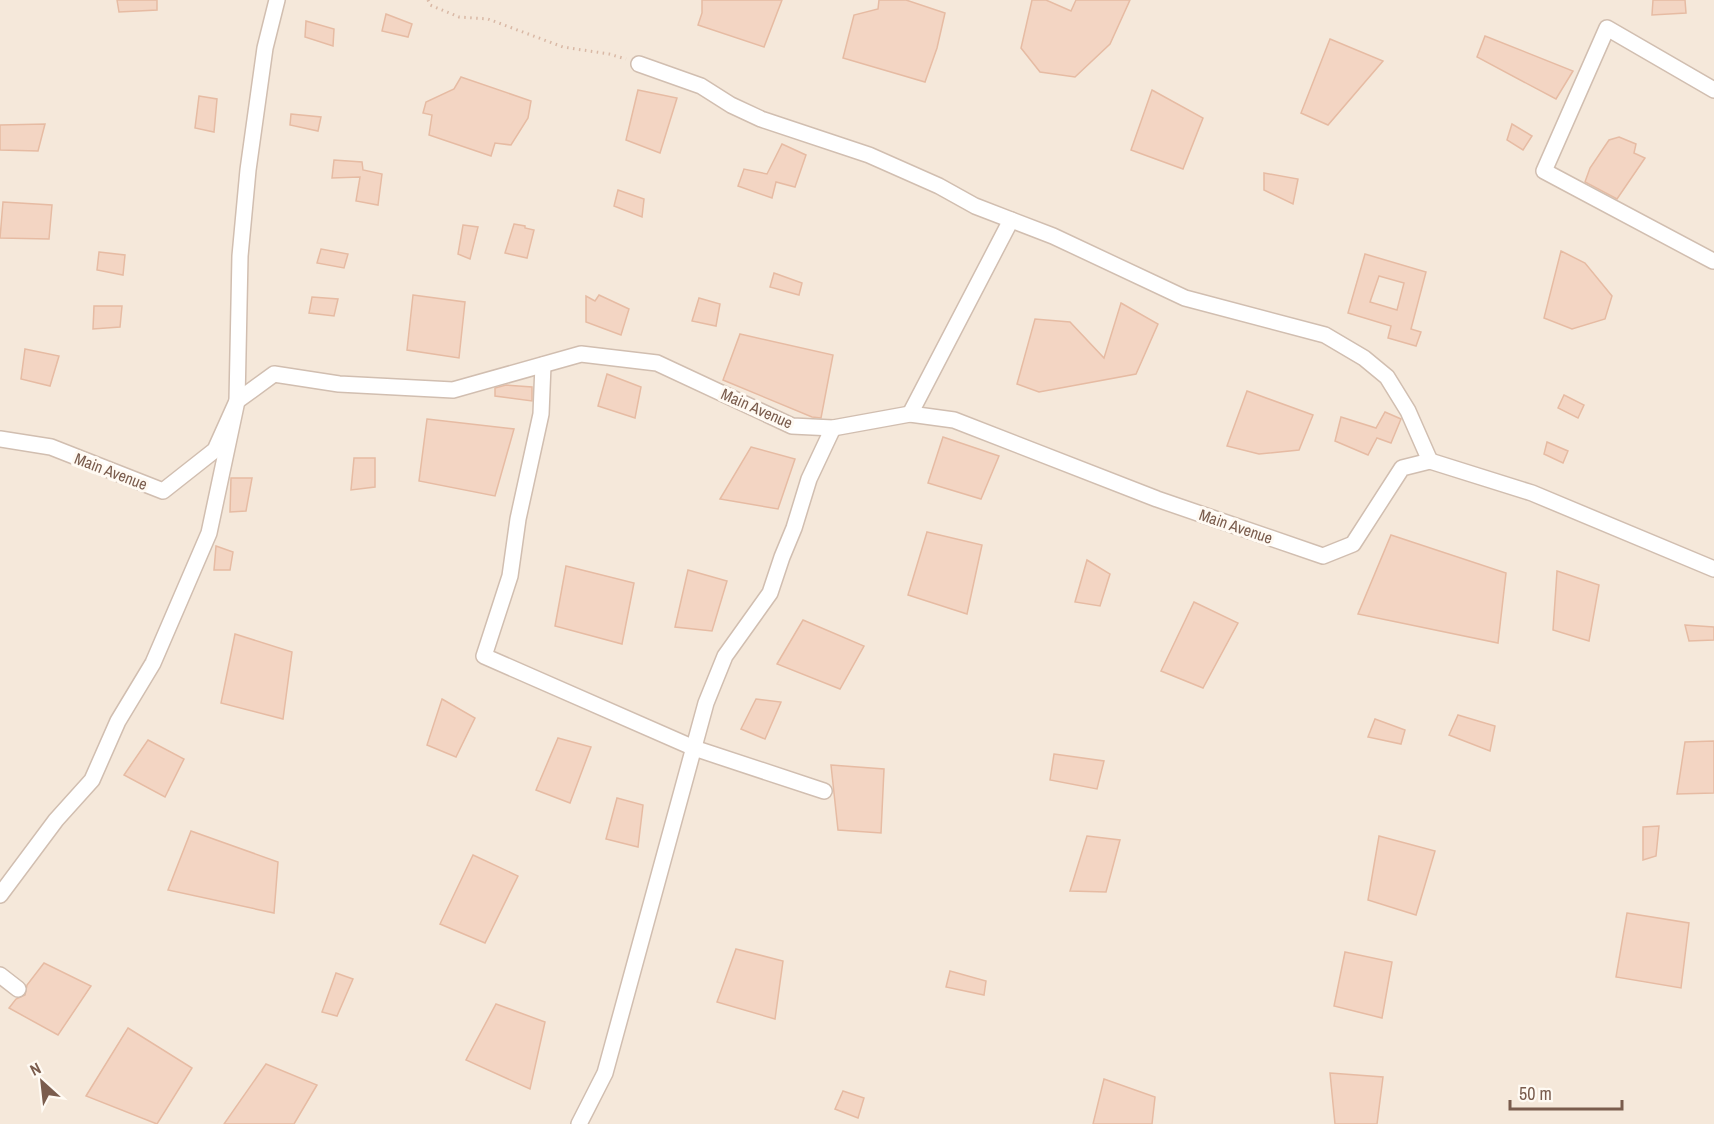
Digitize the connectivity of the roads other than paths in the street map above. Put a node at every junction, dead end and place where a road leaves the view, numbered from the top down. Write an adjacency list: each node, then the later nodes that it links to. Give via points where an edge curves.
1 (277, 0): 7 (street, via 265,48 248,170 240,256)
2 (639, 64): 4 (street, via 701,86 760,119 868,154)
3 (1714, 90): 5 (street, via 1607,28 1544,171)
4 (1011, 220): 8 (street); 11 (street, via 1185,298 1325,335 1387,377 1408,411)
5 (1713, 261)
6 (543, 365): 7 (street, Main Avenue, via 453,390 339,384 274,374); 9 (street, Main Avenue, via 581,354 657,363 792,426); 13 (street, via 541,414 510,576 484,656)
7 (237, 401): 10 (street, Main Avenue, via 215,450 163,491 51,447); 15 (street, via 209,533 153,663 118,721 92,780 56,820)
8 (910, 414): 9 (street, Main Avenue); 11 (street, Main Avenue, via 954,420 1157,499 1323,556 1353,544 1402,468)
9 (833, 428): 13 (street, via 809,479 770,593 725,656)
10 (0, 439)
11 (1430, 461): 12 (street, via 1533,493)
12 (1714, 569)
13 (694, 748): 14 (street); 18 (street, via 605,1073)
14 (824, 791)
15 (0, 895)
16 (0, 975): 17 (street)
17 (18, 989)
18 (579, 1124)

